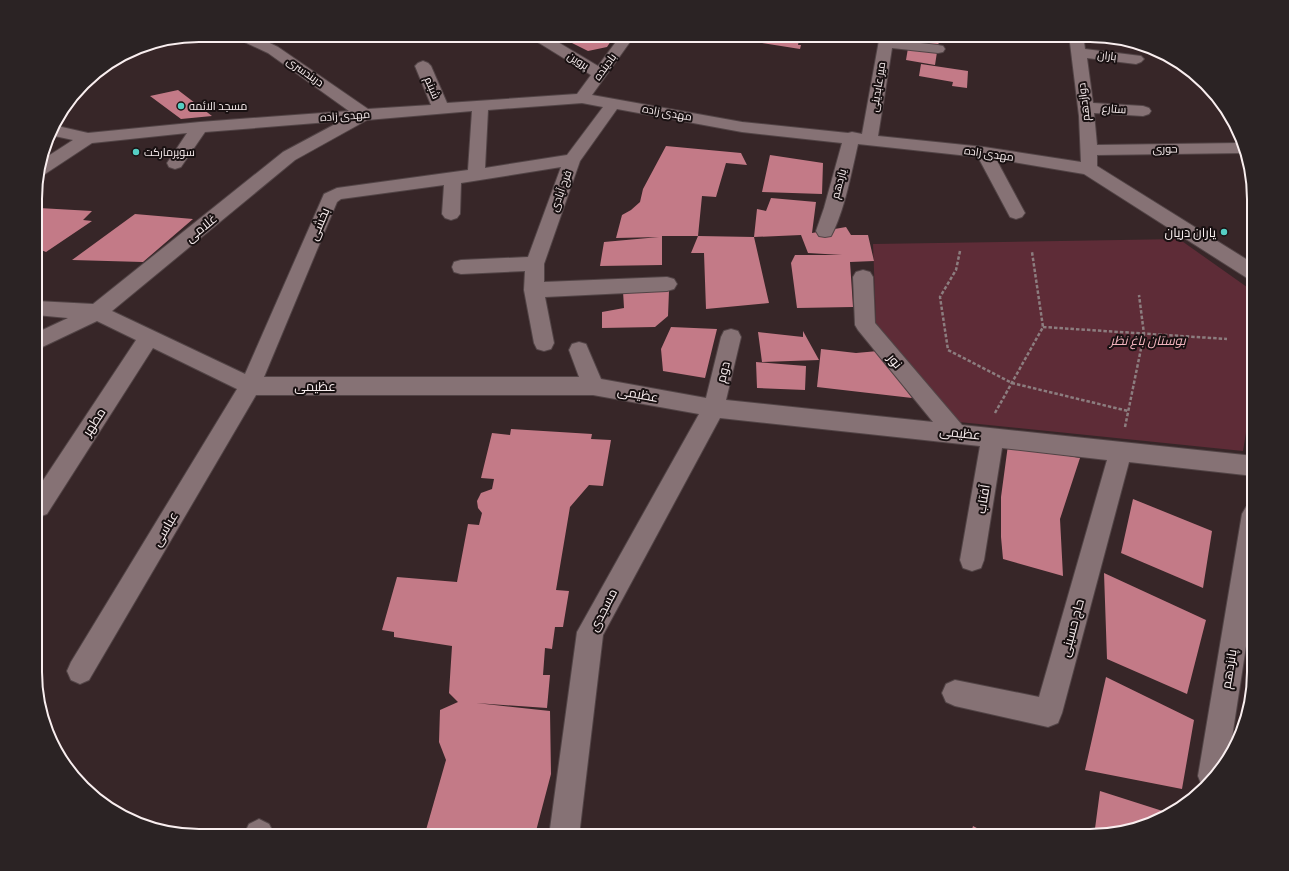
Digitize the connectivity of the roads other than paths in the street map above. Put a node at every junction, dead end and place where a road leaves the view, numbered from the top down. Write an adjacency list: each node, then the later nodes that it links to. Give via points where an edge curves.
1 (256, 42): 18 (street, دربندسری, via 273,50)
2 (547, 42): 11 (street, پروین)
3 (623, 42): 11 (street, بادینده)
4 (885, 42): 23 (street, میر عابدینی)
5 (902, 42): 7 (street)
6 (1077, 42): 8 (street, دوازدهم)
7 (938, 49)
8 (1078, 53): 9 (street, باران); 15 (street, دوازدهم)
9 (1136, 59)
10 (422, 66): 16 (street, شبنم)
11 (600, 74): 12 (street, بادینده)
12 (582, 98): 13 (street, مهدی زاده); 14 (street, مهدی زاده)
13 (613, 104): 21 (street, مهدی زاده, via 742,127); 27 (street, فرح آبادی)
14 (480, 106): 16 (street, مهدی زاده); 31 (street)
15 (1085, 107): 17 (street, ستارع); 25 (street, دوازدهم)
16 (441, 109): 18 (street, مهدی زاده)
17 (1143, 111)
18 (366, 115): 19 (street, مهدی زاده); 43 (street, غلامی, via 289,156)
19 (200, 127): 22 (street, مهدی زاده); 28 (street)
20 (57, 131): 22 (street, مهدی زاده)
21 (852, 137): 23 (street, مهدی زاده); 35 (street, یازدهم, via 833,208)
22 (88, 138): 29 (street)
23 (869, 140): 26 (street, مهدی زاده)
24 (1239, 148): 25 (street, حوری)
25 (1090, 150): 30 (street, دوازدهم)
26 (984, 152): 30 (street, مهدی زاده); 33 (street)
27 (572, 160): 31 (street, بخشی); 36 (street, فرح آبادی)
28 (176, 163)
29 (46, 166)
30 (1089, 169): 38 (street, مهدی زاده)
31 (476, 175): 32 (street, بخشی)
32 (453, 178): 34 (street); 49 (street, بخشی, via 337,194 330,198)
33 (1016, 213)
34 (451, 214)
35 (824, 231)
36 (535, 264): 37 (street); 41 (street, فرح آبادی)
37 (461, 267)
38 (1247, 269)
39 (863, 277): 52 (street, نور, via 865,325)
40 (667, 284): 41 (street)
41 (534, 290): 47 (street, فرح آبادی)
42 (42, 308): 43 (street, عظیمی)
43 (97, 312): 44 (street, عظیمی); 46 (street, غلامی)
44 (149, 337): 49 (street, عظیمی); 56 (street, مطهر)
45 (732, 337): 51 (street, دوم)
46 (42, 339)
47 (544, 343)
48 (579, 350): 50 (street)
49 (250, 386): 50 (street, عظیمی); 59 (street, عباسی)
50 (593, 386): 51 (street, عظیمی)
51 (714, 408): 52 (street, عظیمی); 62 (street, مسجدی, via 590,632)
52 (955, 433): 53 (street, عظیمی)
53 (987, 436): 54 (street, عظیمی); 58 (street, آفتاب)
54 (1121, 451): 55 (street, عظیمی); 60 (street, حاج حسینی, via 1048,713)
55 (1247, 465)
56 (42, 502)
57 (1247, 558): 61 (street, پانزدهم)
58 (972, 560)
59 (80, 671)
60 (955, 693)
61 (1213, 768)
62 (565, 829)

